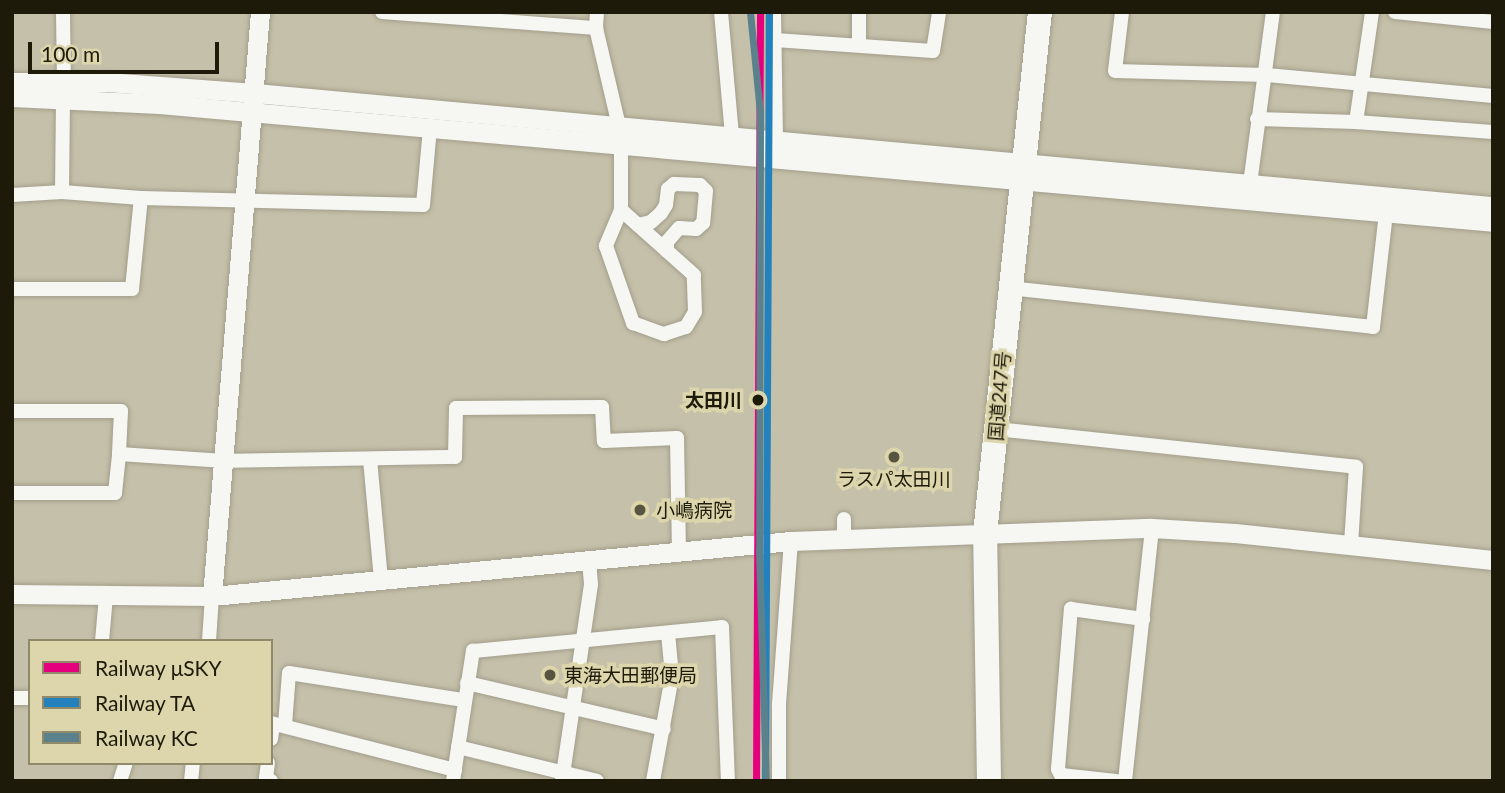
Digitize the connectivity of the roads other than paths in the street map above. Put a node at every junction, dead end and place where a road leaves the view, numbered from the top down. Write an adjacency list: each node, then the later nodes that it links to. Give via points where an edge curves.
1 (63, 12): 21 (street)
2 (260, 12): 22 (street)
3 (382, 12): 15 (street)
4 (597, 12): 15 (street)
5 (721, 12): 31 (street)
6 (774, 12): 16 (street)
7 (859, 12): 17 (street)
8 (939, 12): 17 (street, via 933,51)
9 (1040, 12): 34 (highway, 国道247号)
10 (1122, 12): 18 (street, via 1115,71)
11 (1273, 12): 18 (street)
12 (1372, 12): 20 (street)
13 (1395, 12): 14 (street)
14 (1493, 22)
15 (596, 28): 28 (street)
16 (775, 40): 17 (street); 32 (street)
17 (859, 44)
18 (1267, 75): 20 (street); 26 (street)
19 (12, 82): 21 (street)
20 (1362, 84): 23 (street); 27 (street)
21 (63, 89): 22 (street); 24 (street); 25 (street); 36 (street)
22 (256, 93): 25 (street); 28 (street)
23 (1493, 96)
24 (12, 97)
25 (254, 114): 29 (street); 39 (street)
26 (1257, 119): 27 (street); 35 (street)
27 (1356, 122): 30 (street)
28 (620, 126): 31 (street); 33 (street)
29 (430, 128): 33 (street); 39 (street, via 424,205)
30 (1493, 132)
31 (732, 136): 32 (street)
32 (776, 140): 34 (street)
33 (621, 146): 34 (street); 41 (street)
34 (1021, 172): 35 (street); 43 (street); 48 (highway, 国道247号)
35 (1250, 184): 40 (street)
36 (62, 192): 37 (street); 38 (street)
37 (12, 195)
38 (141, 198): 39 (street); 49 (street, via 132,289)
39 (247, 200): 54 (street)
40 (1493, 206)
41 (621, 210): 45 (street); 47 (street, via 606,246 633,323 664,334 686,327 695,313 694,275)
42 (662, 212): 45 (street, via 651,222); 46 (street); 46 (street, via 668,189 674,184 700,185 706,191 703,223 696,229)
43 (1386, 213): 44 (street); 48 (street, via 1373,327)
44 (1493, 222)
45 (638, 225): 47 (street)
46 (679, 228): 47 (street, via 667,242)
47 (667, 251)
48 (1009, 288): 51 (highway, 国道247号)
49 (12, 289)
50 (12, 411): 52 (street, via 121,411)
51 (996, 429): 58 (highway, 国道247号); 61 (street, via 1356,467)
52 (119, 454): 54 (street); 55 (street, via 116,493)
53 (370, 459): 54 (street); 62 (street, via 455,457 456,408 602,407 604,441 677,438); 65 (street)
54 (225, 461): 68 (street)
55 (12, 493)
56 (844, 519): 59 (street)
57 (1152, 528): 58 (street); 61 (street); 69 (street)
58 (985, 534): 59 (street); 88 (highway, 国道247号)
59 (844, 540): 60 (street)
60 (791, 541): 62 (street); 87 (street, via 779,704)
61 (1351, 544): 64 (street)
62 (679, 550): 63 (street)
63 (589, 559): 65 (street); 73 (street)
64 (1493, 560)
65 (382, 581): 68 (street)
66 (12, 594): 67 (street)
67 (106, 596): 68 (street); 71 (street)
68 (212, 596): 72 (street)
69 (1143, 619): 89 (street, via 1071,609 1058,769 1061,775); 90 (street)
70 (668, 633): 73 (street); 78 (street, via 672,676); 86 (street, via 722,627)
71 (102, 639)
72 (209, 639)
73 (581, 639): 74 (street, via 472,650); 76 (street)
74 (467, 683): 75 (street); 76 (street)
75 (464, 701): 77 (street, via 289,673); 79 (street)
76 (573, 706): 78 (street); 82 (street)
77 (275, 728): 81 (street)
78 (664, 729): 85 (street)
79 (458, 747): 81 (street); 82 (street)
80 (268, 765): 83 (street, via 266,778)
81 (454, 775)
82 (563, 776): 84 (street)
83 (271, 781)
84 (597, 781)
85 (653, 781)
86 (728, 781)
87 (779, 781)
88 (989, 781)
89 (1116, 781)
90 (1125, 781)

